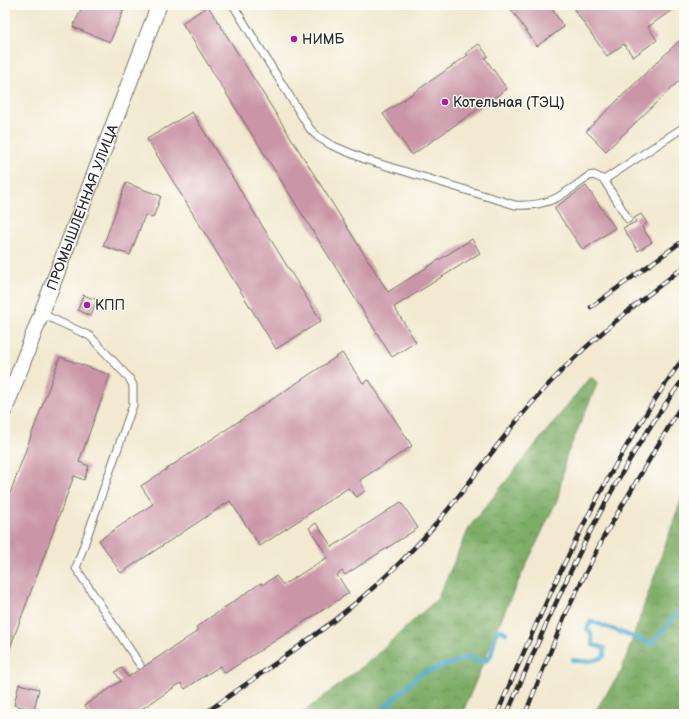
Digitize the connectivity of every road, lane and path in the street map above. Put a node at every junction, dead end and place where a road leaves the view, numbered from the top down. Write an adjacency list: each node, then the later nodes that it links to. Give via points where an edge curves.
1 (159, 5): 6 (street, ПРОМЫШЛЕННАЯ УЛИЦА)
2 (233, 5): 4 (lane, via 310,129 331,145 367,160 515,205 540,205 551,202 589,176 594,175)
3 (684, 127): 4 (lane)
4 (604, 180): 5 (lane)
5 (628, 219)
6 (42, 314): 7 (street, ПРОМЫШЛЕННАЯ УЛИЦА); 8 (lane, via 90,336 133,385 133,405 76,568)
7 (5, 409)
8 (140, 665)

